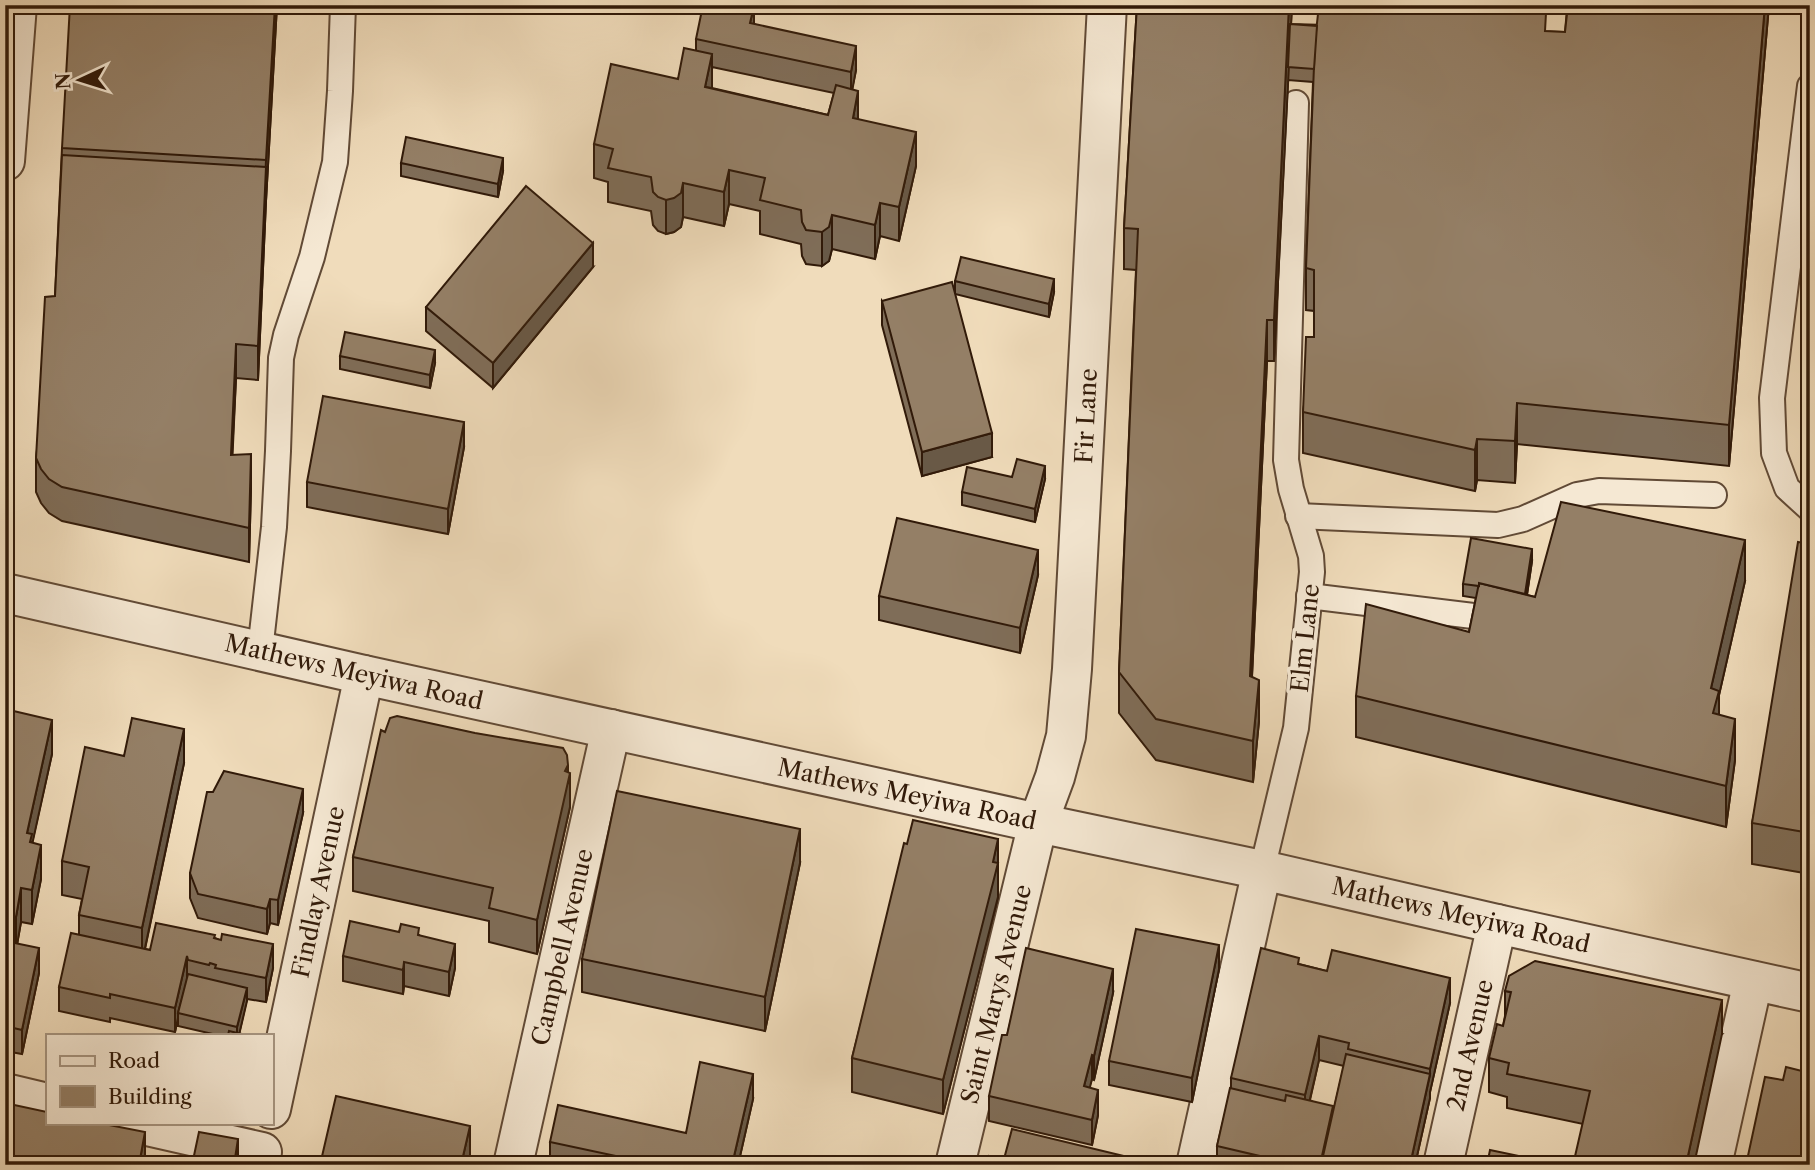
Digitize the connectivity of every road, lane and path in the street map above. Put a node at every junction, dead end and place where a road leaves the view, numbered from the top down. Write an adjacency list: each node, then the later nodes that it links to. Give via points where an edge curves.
1 (17, 5): 6 (street)
2 (343, 5): 13 (lane, via 335,162 281,358 274,527)
3 (1107, 5): 16 (street, Fir Lane, via 1072,669 1066,736)
4 (1810, 86): 8 (lane, via 1772,398 1774,453 1787,488)
5 (1296, 103): 9 (lane, Elm Lane, via 1286,460)
6 (5, 161)
7 (1714, 495): 9 (lane, via 1599,491 1499,524)
8 (1810, 509)
9 (1298, 516): 11 (lane, Elm Lane, via 1311,556)
10 (5, 593): 13 (street, Mathews Meyiwa Road)
11 (1309, 596): 12 (lane); 17 (lane, Elm Lane, via 1296,728)
12 (1531, 623)
13 (260, 651): 14 (street, Mathews Meyiwa Road)
14 (364, 675): 15 (street, Mathews Meyiwa Road); 22 (street, Findlay Avenue)
15 (611, 729): 16 (street, Mathews Meyiwa Road); 26 (street, Campbell Avenue)
16 (1038, 823): 17 (street, Mathews Meyiwa Road); 27 (street, Saint Marys Avenue)
17 (1262, 870): 18 (street, Mathews Meyiwa Road); 28 (street, Elm Lane)
18 (1497, 924): 19 (street, Mathews Meyiwa Road); 29 (street, 2nd Avenue)
19 (1753, 981): 20 (street, Mathews Meyiwa Road); 30 (street)
20 (1810, 993)
21 (5, 1093): 23 (street)
22 (273, 1100)
23 (46, 1103)
24 (139, 1124): 25 (street)
25 (263, 1147)
26 (513, 1165)
27 (955, 1165)
28 (1196, 1165)
29 (1443, 1165)
30 (1712, 1165)

